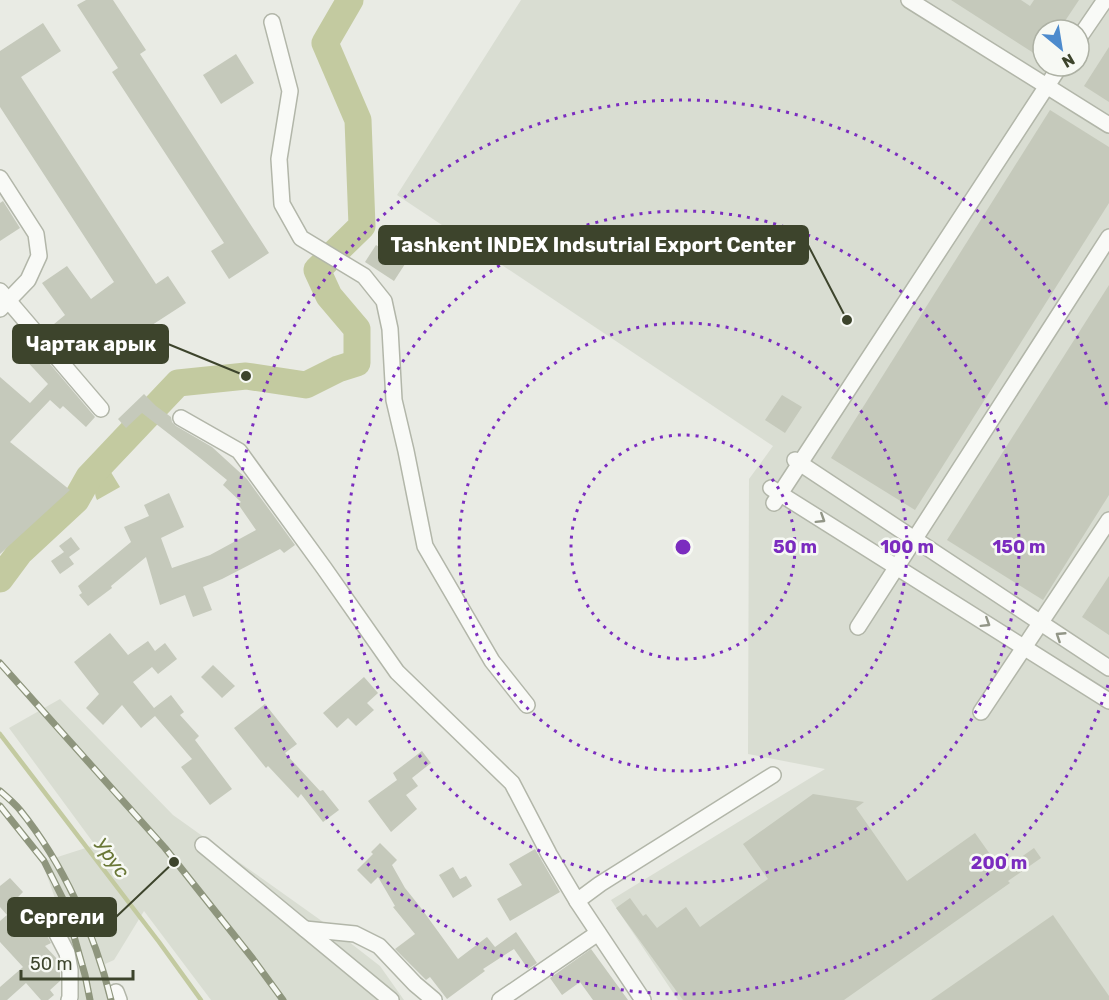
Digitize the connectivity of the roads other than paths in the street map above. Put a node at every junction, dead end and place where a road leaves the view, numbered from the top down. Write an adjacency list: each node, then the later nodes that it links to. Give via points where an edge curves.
1 (909, 0): 6 (street)
2 (1105, 0): 3 (street)
3 (1091, 20)
4 (272, 22): 22 (street, via 290,91 279,159 282,204 301,238 364,276 384,301 390,329 394,400 425,546 492,661)
5 (1052, 78): 6 (street)
6 (1046, 86): 7 (street); 13 (street)
7 (1109, 126)
8 (0, 178): 10 (street, via 36,234 39,256 28,280)
9 (1109, 237): 15 (street)
10 (3, 300): 11 (street)
11 (100, 409)
12 (181, 418): 26 (street, via 239,451 397,672 512,783)
13 (797, 462): 15 (street); 16 (street, one-way to 16, via 775,495)
14 (1109, 520): 17 (street)
15 (914, 539): 16 (street); 17 (street)
16 (896, 567): 18 (street); 19 (street, one-way to 19)
17 (1040, 622): 19 (street); 20 (street, one-way to 17)
18 (858, 627)
19 (1023, 647): 21 (street); 23 (street)
20 (1109, 668)
21 (1109, 701)
22 (527, 705)
23 (981, 712)
24 (773, 775): 26 (street)
25 (203, 845): 28 (street)
26 (577, 901): 29 (street)
27 (54, 928): 30 (street, via 67,952)
28 (305, 929): 31 (street); 32 (street, via 355,934 380,946)
29 (598, 933): 33 (street); 34 (street)
30 (69, 1000)
31 (391, 1000)
32 (434, 1000)
33 (500, 1000)
34 (643, 1000)

